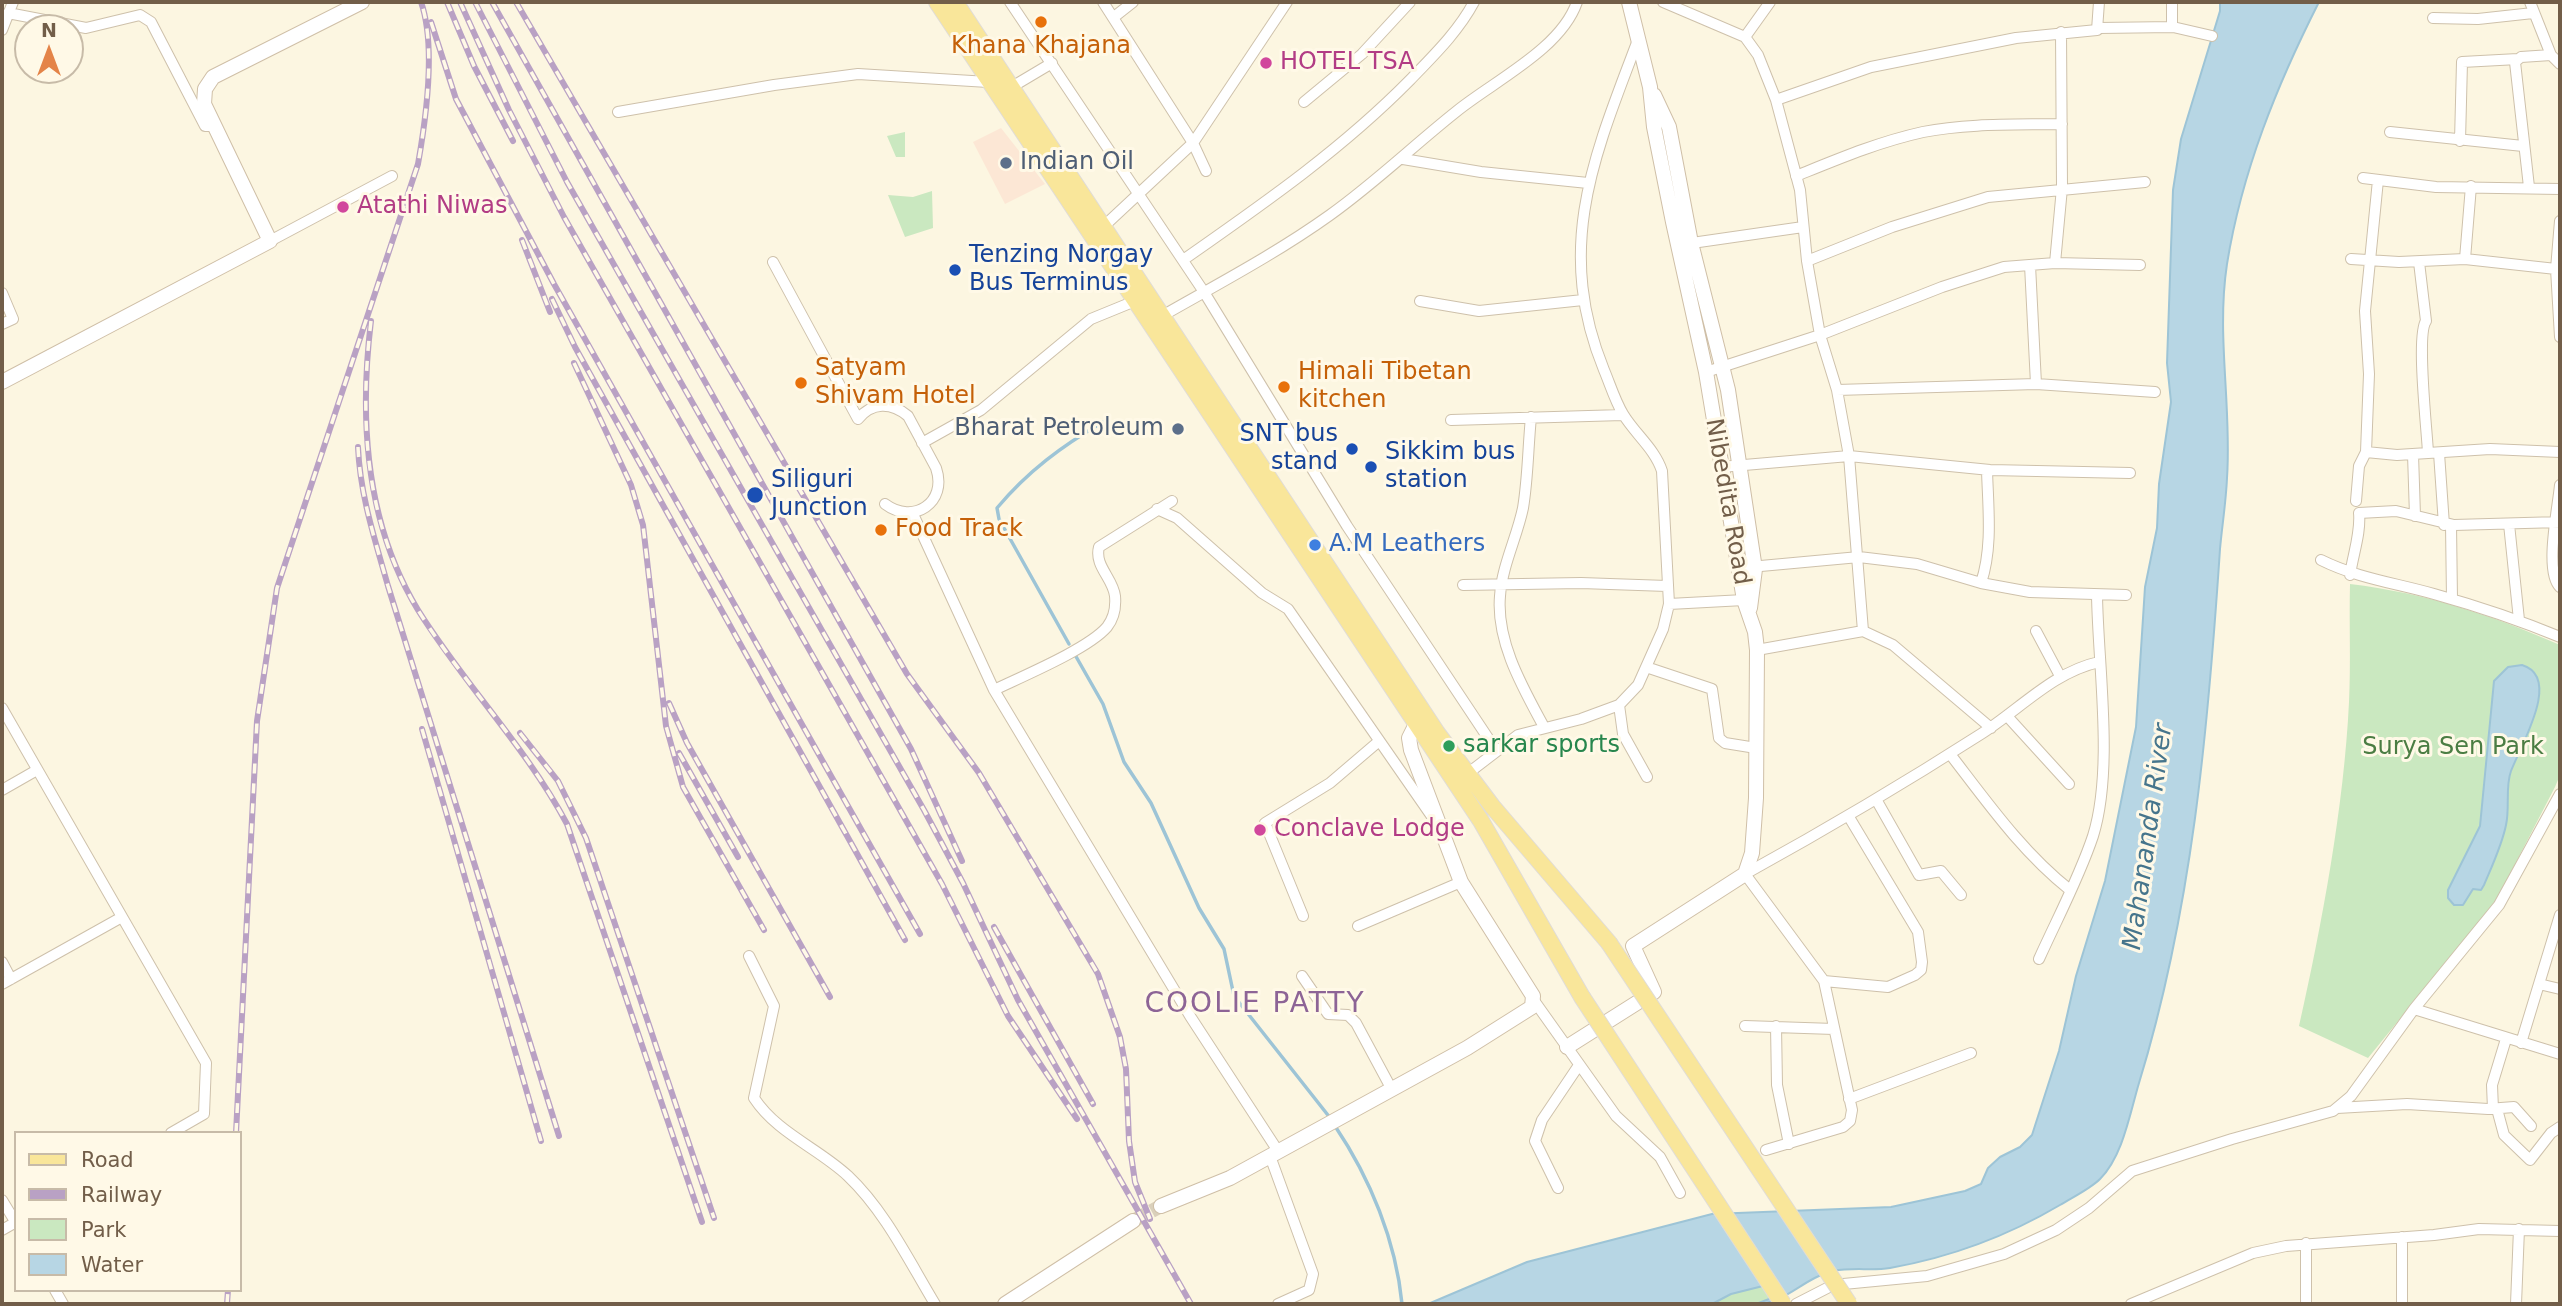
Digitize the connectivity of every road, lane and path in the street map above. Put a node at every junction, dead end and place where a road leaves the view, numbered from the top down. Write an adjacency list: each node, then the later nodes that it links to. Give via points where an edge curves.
1 (13, 2): 18 (street)
2 (362, 2): 38 (street, via 214,77 205,89 204,104)
3 (937, 2): 32 (main road)
4 (955, 2): 33 (main road)
5 (1010, 2): 30 (street)
6 (1103, 2): 19 (street)
7 (1133, 2): 19 (street)
8 (1287, 2): 41 (street)
9 (1410, 2): 35 (street, via 1363,54)
10 (1474, 2): 63 (street, via 1437,52 1371,120 1299,180)
11 (1577, 2): 43 (street, via 1569,19 1530,61 1458,110)
12 (1629, 2): 27 (street, Nibedita Road)
13 (1662, 2): 26 (street)
14 (1770, 2): 26 (street)
15 (2099, 2): 22 (street)
16 (2172, 2): 21 (street)
17 (2531, 8): 20 (street, via 2479,19); 28 (street)
18 (8, 13): 23 (street); 38 (street, via 86,28 139,15 150,22 205,126)
19 (1114, 17): 41 (street)
20 (2433, 18)
21 (2172, 27): 22 (street); 25 (street)
22 (2099, 28): 24 (street)
23 (2, 30)
24 (2061, 32): 34 (street, via 1871,67); 37 (street)
25 (2213, 36)
26 (1745, 37): 34 (street, via 1758,55)
27 (1638, 40): 50 (street); 60 (street, Nibedita Road, via 1654,127)
28 (2551, 55): 29 (street); 31 (street)
29 (2518, 59): 40 (street, via 2462,62); 42 (street)
30 (1052, 63): 33 (street); 55 (street)
31 (2560, 64)
32 (988, 82): 36 (street, via 858,74); 74 (main road)
33 (1010, 88): 57 (main road)
34 (1776, 100): 46 (street)
35 (1304, 103)
36 (618, 112)
37 (2062, 124): 46 (street, via 1965,126 1923,132 1862,149); 53 (street)
38 (214, 126): 59 (street)
39 (2390, 132): 40 (street)
40 (2460, 141): 42 (street)
41 (1193, 143): 44 (street); 55 (street)
42 (2523, 146): 52 (street)
43 (1404, 159): 50 (street); 72 (street, via 1328,216)
44 (1206, 171)
45 (392, 176): 59 (street)
46 (1796, 176): 58 (street)
47 (2363, 178): 48 (street)
48 (2378, 180): 51 (street); 64 (street)
49 (2145, 181): 53 (street)
50 (1588, 183): 75 (street, via 1579,236)
51 (2471, 186): 52 (street); 62 (street)
52 (2529, 187): 54 (street)
53 (2063, 188): 65 (street, via 1988,197 1892,227); 68 (street)
54 (2560, 189)
55 (1139, 194): 57 (street); 63 (street)
56 (2560, 221): 71 (street)
57 (1103, 227): 74 (main road)
58 (1803, 227): 60 (street); 65 (street)
59 (270, 241): 83 (street)
60 (1685, 244): 81 (street); 82 (street, Nibedita Road)
61 (2351, 259): 64 (street)
62 (2465, 259): 67 (street); 71 (street)
63 (1183, 260): 72 (street)
64 (2369, 260): 67 (street); 91 (street)
65 (1807, 261): 79 (street)
66 (773, 262): 90 (street, via 858,419 871,408 891,406 908,415)
67 (2419, 262): 93 (street, via 2426,321 2422,362)
68 (2055, 263): 69 (street); 70 (street)
69 (2030, 265): 79 (street, via 2004,267 1942,287); 84 (street)
70 (2140, 265)
71 (2556, 269): 80 (street)
72 (1204, 292): 77 (street); 142 (street, via 1346,526)
73 (2, 293): 78 (street, via 13,318)
74 (1141, 297): 77 (main road); 90 (street, via 1091,318 981,410); 137 (main road)
75 (1583, 300): 76 (street, via 1479,311); 87 (street)
76 (1420, 301)
77 (1162, 316): 145 (main road)
78 (2, 324)
79 (1820, 335): 81 (street); 85 (street)
80 (2560, 337)
81 (1722, 368): 82 (street); 96 (street)
82 (1706, 372): 97 (street, Nibedita Road)
83 (2, 382)
84 (2036, 384): 85 (street); 86 (street)
85 (1837, 390): 95 (street)
86 (2155, 392)
87 (1623, 415): 88 (street); 118 (street, via 1662,471)
88 (1531, 417): 89 (street); 117 (street, via 1522,508)
89 (1451, 420)
90 (922, 443): 105 (street, via 936,468 939,487 930,505)
91 (2366, 452): 94 (street); 102 (street, via 2359,466)
92 (2560, 452): 93 (street, via 2490,449)
93 (2433, 453): 94 (street); 109 (street)
94 (2413, 454): 106 (street)
95 (1849, 456): 96 (street); 98 (street); 110 (street)
96 (1739, 465): 97 (street); 113 (street)
97 (1721, 467): 112 (street, Nibedita Road)
98 (1987, 470): 99 (street); 115 (street, via 1989,537)
99 (2130, 473)
100 (2560, 485): 107 (street)
101 (1172, 501): 104 (street)
102 (2356, 501)
103 (885, 504): 105 (street, via 893,511)
104 (1157, 509): 133 (street, via 1099,547 1099,562 1115,594 1114,612 1106,628); 140 (street, via 1177,518 1262,593 1288,609)
105 (913, 514): 133 (street)
106 (2415, 516): 109 (street); 114 (street, via 2396,511 2359,513)
107 (2558, 522): 108 (street); 119 (street, via 2552,576)
108 (2509, 524): 109 (street); 125 (street)
109 (2448, 525): 122 (street)
110 (1859, 557): 113 (street); 115 (street, via 1917,564); 126 (street)
111 (2321, 560): 114 (street)
112 (1739, 568): 113 (street); 124 (street, Nibedita Road)
113 (1755, 569): 124 (street)
114 (2350, 575): 122 (street)
115 (1981, 583): 120 (street, via 2030,592)
116 (1463, 585): 117 (street)
117 (1502, 585): 118 (street); 138 (street, via 1501,615 1510,653)
118 (1667, 586): 123 (street)
119 (2560, 587)
120 (2096, 595): 121 (street); 130 (street)
121 (2126, 595)
122 (2452, 599): 125 (street)
123 (1669, 604): 124 (street); 131 (street)
124 (1747, 606): 129 (street, Nibedita Road)
125 (2519, 620): 128 (street)
126 (1863, 631): 129 (street); 139 (street, via 1893,645)
127 (2036, 631): 132 (street)
128 (2560, 638)
129 (1757, 650): 141 (street, Nibedita Road)
130 (2099, 662): 132 (street); 155 (street, via 2099,799 2093,836)
131 (1646, 667): 134 (street, via 1638,685); 141 (street, via 1712,689 1719,738)
132 (2060, 676): 136 (street)
133 (994, 690): 189 (street)
134 (1619, 705): 138 (street); 146 (street, via 1623,734)
135 (2, 708): 144 (street)
136 (2007, 716): 139 (street); 147 (street)
137 (1416, 724): 152 (street, via 1409,738 1411,750); 203 (main road, bridge, via 1512,871 1582,998)
138 (1544, 727): 142 (street, via 1518,735)
139 (1991, 728): 143 (street)
140 (1378, 742): 152 (street); 158 (street, via 1330,783 1265,823)
141 (1756, 748): 153 (street, Nibedita Road, via 1752,853)
142 (1496, 750): 145 (street)
143 (1950, 754): 150 (street); 155 (street, via 2010,831)
144 (37, 770): 148 (street); 157 (street)
145 (1467, 774): 205 (main road, bridge, via 1609,943)
146 (1647, 777)
147 (2069, 785)
148 (2, 790)
149 (2560, 794): 170 (street, via 2499,905)
150 (1877, 802): 151 (street); 156 (street, via 1919,875 1941,871)
151 (1849, 817): 153 (street); 166 (street, via 1919,932 1921,970 1888,987)
152 (1437, 823): 154 (street)
153 (1745, 874): 166 (street); 176 (street, via 1633,946 1654,992)
154 (1461, 882): 160 (street); 169 (street)
155 (2070, 890): 162 (street)
156 (1961, 895)
157 (122, 916): 165 (street); 186 (street, via 206,1063 204,1114)
158 (1303, 916)
159 (2559, 923): 167 (street)
160 (1358, 926)
161 (749, 956): 200 (street, via 774,1006 754,1098 765,1114 855,1184 876,1209)
162 (2039, 960)
163 (2, 962): 165 (street)
164 (1302, 976): 180 (street, via 1328,1014 1348,1015 1356,1023)
165 (6, 981)
166 (1824, 981): 173 (street)
167 (2539, 984): 168 (street); 175 (street)
168 (2560, 989)
169 (1535, 1002): 176 (street); 180 (street, via 1467,1048)
170 (2414, 1010): 174 (street); 182 (street, via 2351,1096)
171 (1745, 1026): 172 (street)
172 (1776, 1026): 173 (street); 187 (street, via 1777,1085)
173 (1834, 1029): 181 (street)
174 (2506, 1039): 175 (street); 183 (street, via 2492,1085)
175 (2521, 1043): 178 (street)
176 (1567, 1047): 179 (street)
177 (1971, 1053): 181 (street)
178 (2560, 1054)
179 (1579, 1065): 190 (street, via 1542,1120 1535,1141); 191 (street, via 1616,1116 1660,1157)
180 (1391, 1088): 189 (street)
181 (1849, 1099): 187 (street, via 1850,1121 1843,1127)
182 (2337, 1108): 183 (street, via 2407,1104); 204 (street, via 2132,1171 2056,1230 2004,1254 1927,1276 1833,1285)
183 (2495, 1109): 184 (street, via 2514,1107); 185 (street, via 2504,1135 2530,1160)
184 (2531, 1126)
185 (2560, 1127)
186 (175, 1131)
187 (1789, 1144): 188 (street)
188 (1766, 1150)
189 (1274, 1153): 193 (street, via 1230,1178); 202 (street, via 1313,1274 1309,1290)
190 (1558, 1188)
191 (1680, 1193)
192 (2, 1199): 194 (street)
193 (1161, 1206)
194 (14, 1220)
195 (1133, 1221): 201 (street)
196 (2519, 1229): 197 (street); 198 (street); 209 (street)
197 (2560, 1231)
198 (2402, 1237): 199 (street); 208 (street)
199 (2305, 1243): 206 (street, via 2253,1253); 207 (street)
200 (935, 1304)
201 (1004, 1304)
202 (1278, 1304)
203 (1783, 1304)
204 (1796, 1304)
205 (1849, 1304)
206 (2131, 1304)
207 (2306, 1304)
208 (2402, 1304)
209 (2516, 1304)

